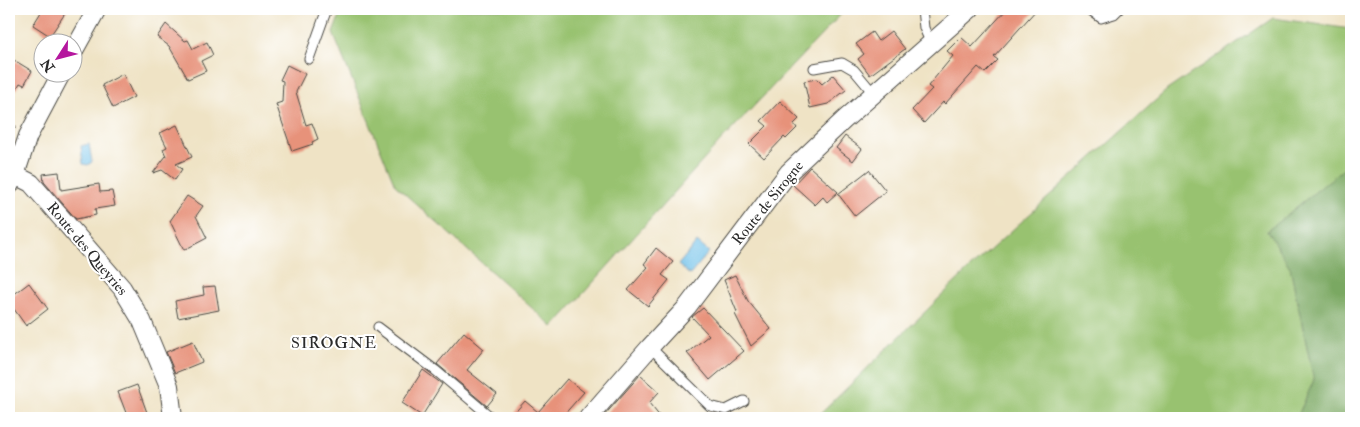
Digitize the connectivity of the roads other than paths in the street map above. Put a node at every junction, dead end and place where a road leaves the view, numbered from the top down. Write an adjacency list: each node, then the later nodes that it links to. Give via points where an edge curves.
1 (97, 9): 7 (street)
2 (327, 9): 9 (lane)
3 (922, 9): 8 (lane)
4 (970, 9): 8 (street, Route de Sirogne)
5 (1089, 9): 6 (lane, via 1101,18 1114,14)
6 (1118, 9)
7 (82, 36)
8 (930, 44): 12 (street, Route de Sirogne)
9 (309, 59)
10 (814, 68): 12 (lane, via 842,63 854,70)
11 (57, 82): 13 (street, via 28,136)
12 (874, 94): 15 (street, Route de Sirogne, via 789,172 687,307)
13 (12, 181): 17 (street, Route des Queyries, via 31,183 122,288 142,321 168,386)
14 (378, 327): 18 (lane)
15 (650, 347): 16 (lane, via 710,406 726,410); 19 (street, Route de Sirogne)
16 (744, 402)
17 (172, 418)
18 (492, 418)
19 (588, 418)

